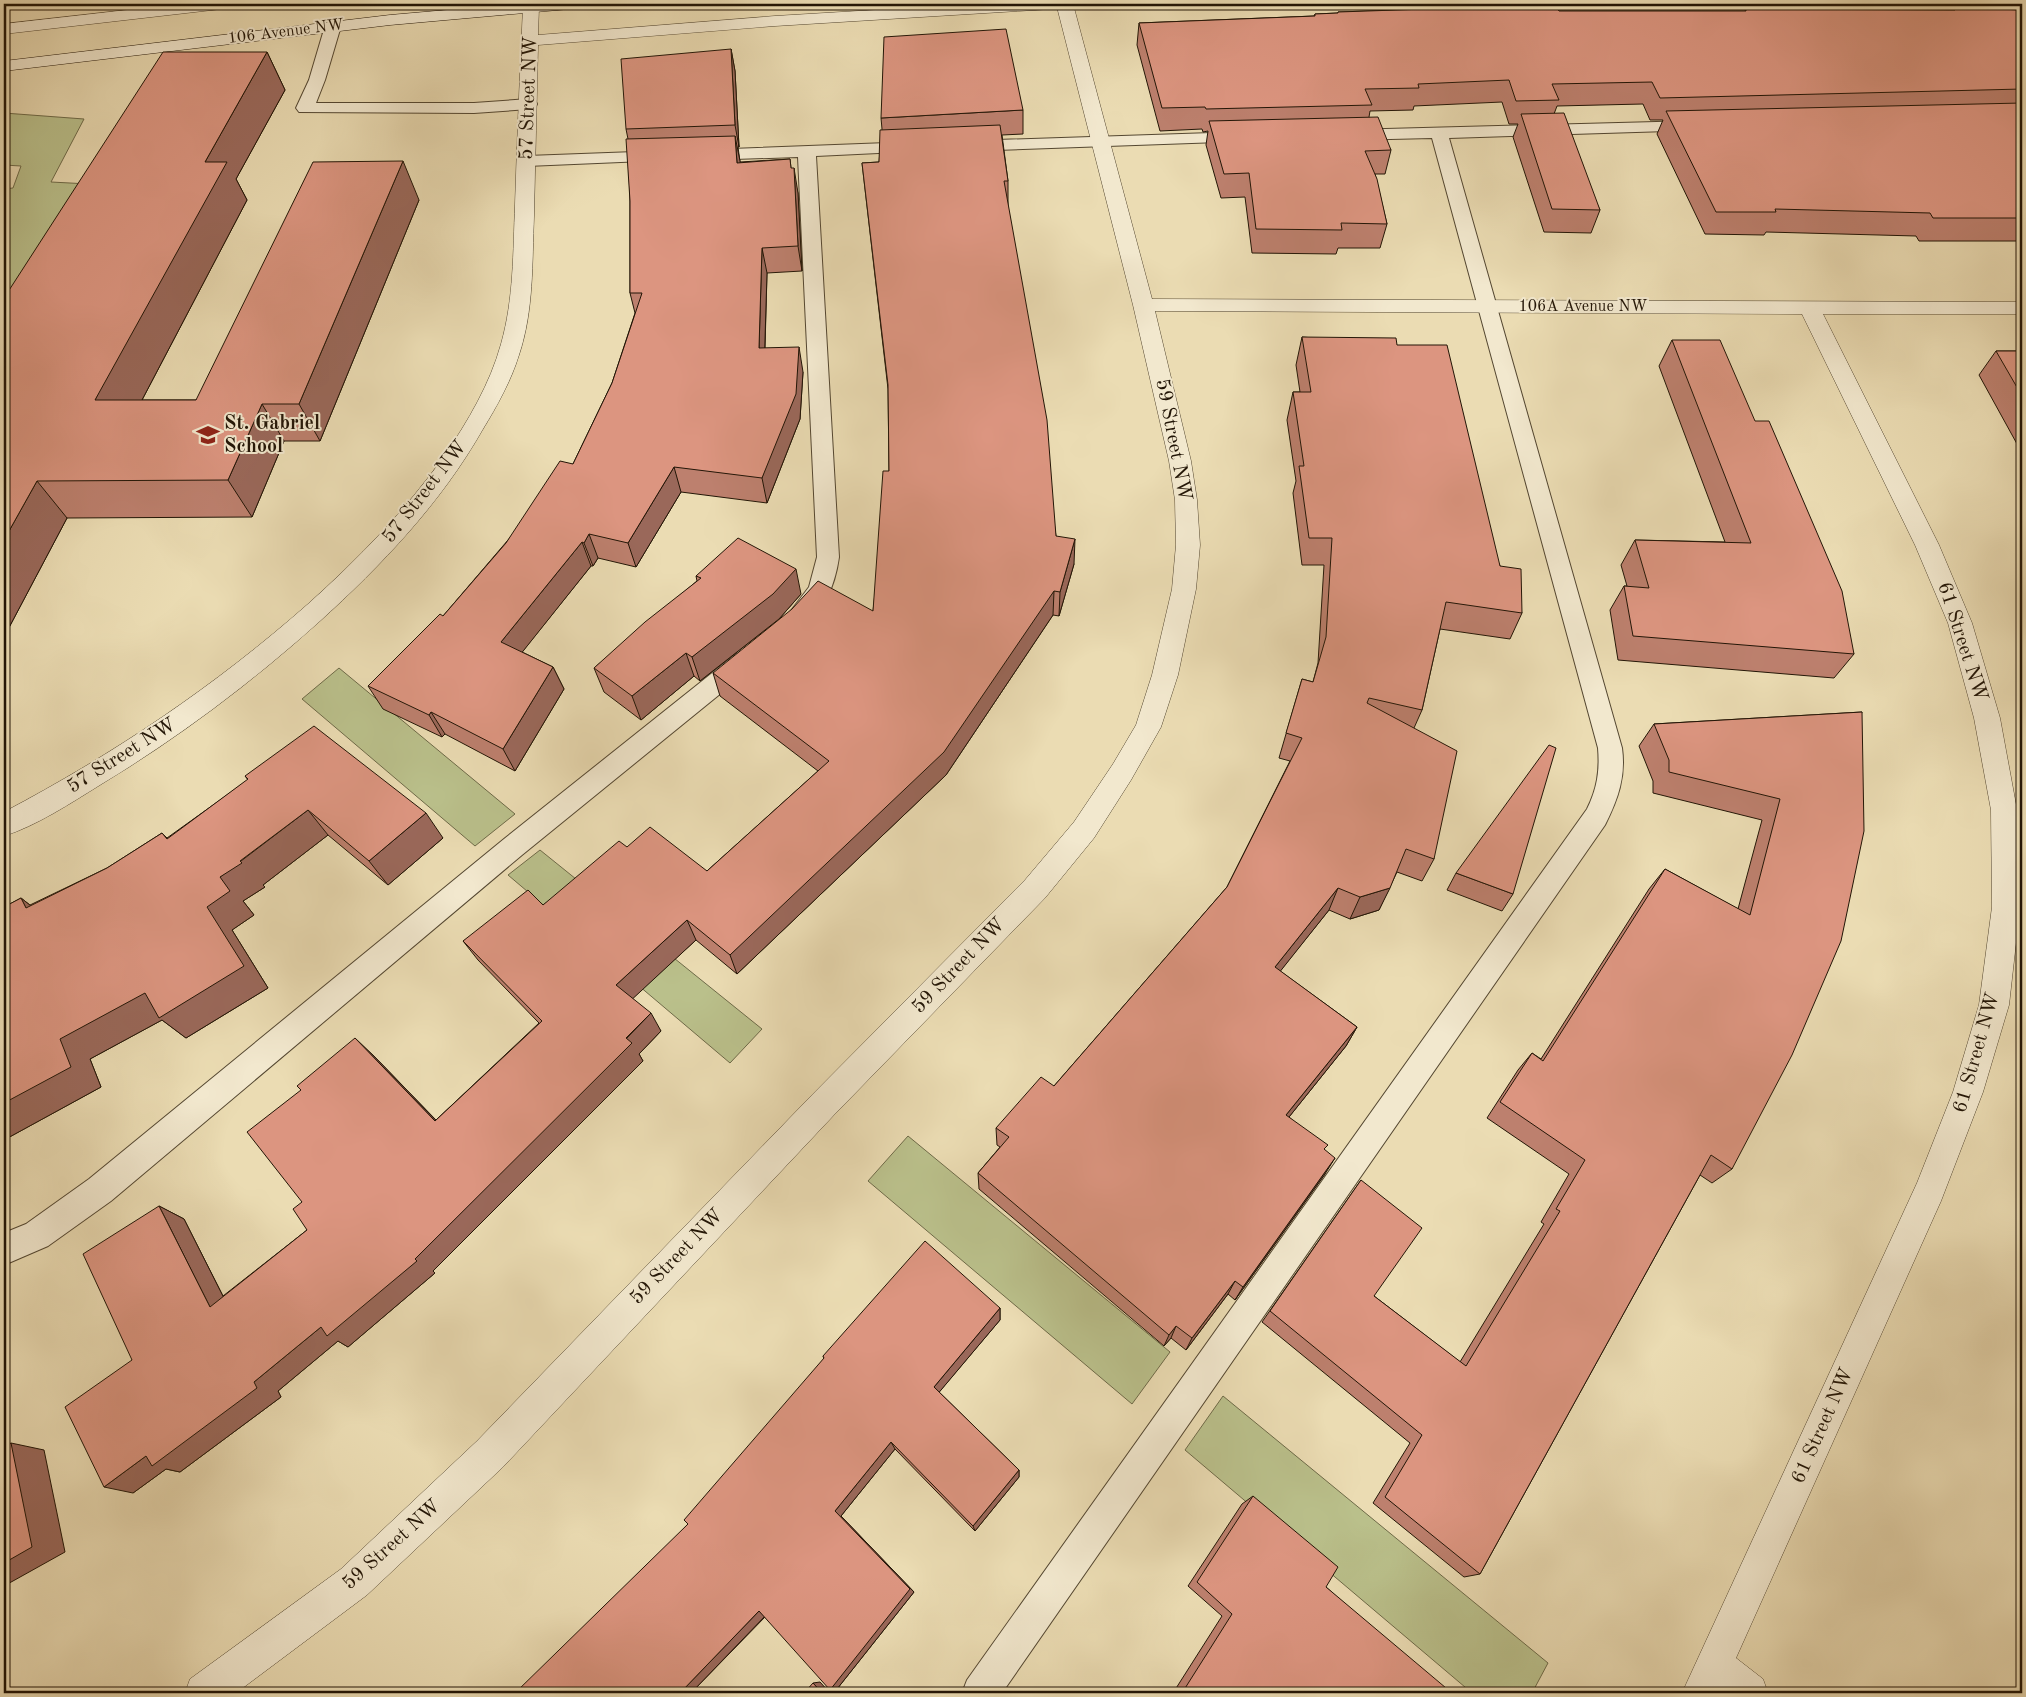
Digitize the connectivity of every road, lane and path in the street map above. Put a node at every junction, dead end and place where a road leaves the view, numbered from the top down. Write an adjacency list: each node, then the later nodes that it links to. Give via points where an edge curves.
1 (221, 4): 7 (street, 106 Avenue NW)
2 (569, 4): 5 (street, 106 Avenue NW)
3 (1051, 4): 8 (street, via 776,21)
4 (1065, 4): 15 (street, 59 Street NW)
5 (532, 7): 6 (street, 106 Avenue NW); 8 (street, 57 Street NW)
6 (333, 26): 9 (street, 106 Avenue NW); 10 (lane, via 320,73 305,108 474,108)
7 (4, 29)
8 (531, 41): 10 (street, 57 Street NW)
9 (4, 66)
10 (529, 104): 19 (street, 57 Street NW)
11 (1706, 126): 12 (lane)
12 (1439, 132): 13 (lane); 21 (lane)
13 (1329, 135)
14 (1260, 137): 15 (lane)
15 (1101, 141): 16 (lane); 20 (street, 59 Street NW)
16 (953, 146)
17 (934, 147): 18 (lane)
18 (807, 151): 19 (lane); 24 (lane, via 828,557 825,578 814,601)
19 (527, 161): 26 (street, 57 Street NW, via 521,302 514,336 503,370 481,416 420,505 332,597 204,703 125,756)
20 (1143, 304): 21 (street, 106A Avenue NW); 29 (street, 59 Street NW, via 1186,500 1188,546 1184,589 1165,675 1148,727 1084,830 1035,889 823,1104 490,1454 354,1582)
21 (1488, 306): 22 (street, 106A Avenue NW); 30 (lane, via 1610,748 1613,769 1607,796 1596,817)
22 (1809, 307): 23 (street, 106A Avenue NW); 28 (street, 61 Street NW, via 1927,545 1960,623 1987,718 2004,810 2006,907 1994,1006 1964,1101 1930,1190)
23 (2022, 308)
24 (788, 626)
25 (765, 644): 27 (lane, via 512,847 100,1190 37,1235)
26 (4, 825)
27 (4, 1249)
28 (1708, 1679): 31 (street)
29 (204, 1693)
30 (980, 1693)
31 (1749, 1693)

